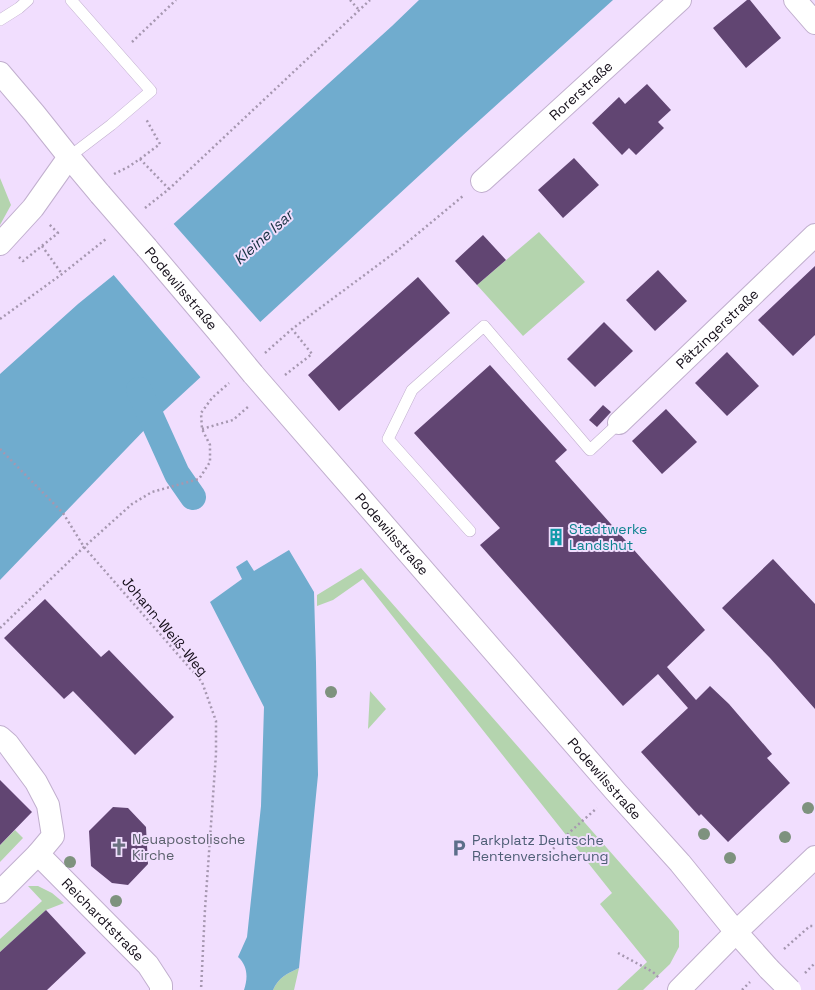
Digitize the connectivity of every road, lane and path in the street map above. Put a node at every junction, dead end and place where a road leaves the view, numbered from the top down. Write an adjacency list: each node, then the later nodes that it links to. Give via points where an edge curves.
1 (28, 0): 9 (lane)
2 (71, 0): 11 (lane)
3 (176, 0): 11 (path)
4 (350, 0): 8 (path)
5 (370, 0): 8 (path)
6 (680, 0): 17 (street, Rorerstraße)
7 (795, 0): 10 (street)
8 (359, 10): 18 (path)
9 (0, 20)
10 (815, 23)
11 (119, 55): 13 (lane, via 151,91)
12 (0, 74): 14 (street, Podewilsstraße)
13 (137, 103): 14 (lane); 15 (path, via 160,144)
14 (69, 157): 23 (street, via 33,208); 40 (street, Podewilsstraße, bridge, via 253,374)
15 (140, 159): 16 (path); 18 (path)
16 (128, 167)
17 (482, 181): 28 (path, via 398,250)
18 (169, 189): 19 (path)
19 (139, 212)
20 (58, 233): 24 (path)
21 (815, 235): 33 (street, Pätzingerstraße)
22 (110, 236): 26 (path)
23 (0, 244)
24 (42, 246): 25 (path); 26 (path)
25 (23, 262)
26 (62, 274): 27 (path)
27 (0, 319)
28 (292, 329): 29 (path); 30 (path, via 312,354)
29 (264, 354)
30 (292, 369)
31 (229, 383): 34 (path, via 212,398 201,413)
32 (241, 413): 34 (path, via 233,420)
33 (619, 423): 36 (lane, via 590,450 484,326 412,390 388,439)
34 (202, 429): 37 (path, via 210,445 210,462 198,479 152,492 132,504)
35 (0, 449): 37 (path, Johann-Weiß-Weg, via 63,513)
36 (470, 531)
37 (84, 547): 38 (path); 51 (path, Johann-Weiß-Weg, via 202,682 216,721)
38 (0, 628)
39 (0, 737): 41 (street, via 36,782 48,805 53,836)
40 (616, 792): 42 (path); 46 (street, Podewilsstraße, via 680,863)
41 (38, 854): 44 (street); 50 (street, Reichardtstraße, via 148,965 161,985)
42 (546, 856)
43 (815, 857): 46 (street)
44 (0, 892)
45 (815, 926): 48 (path, via 810,926)
46 (736, 932): 48 (street, Podewilsstraße); 49 (street)
47 (618, 953): 49 (path, via 653,972)
48 (768, 967): 52 (street, Podewilsstraße, bridge)
49 (670, 986)
50 (161, 990)
51 (201, 990)
52 (790, 990)

